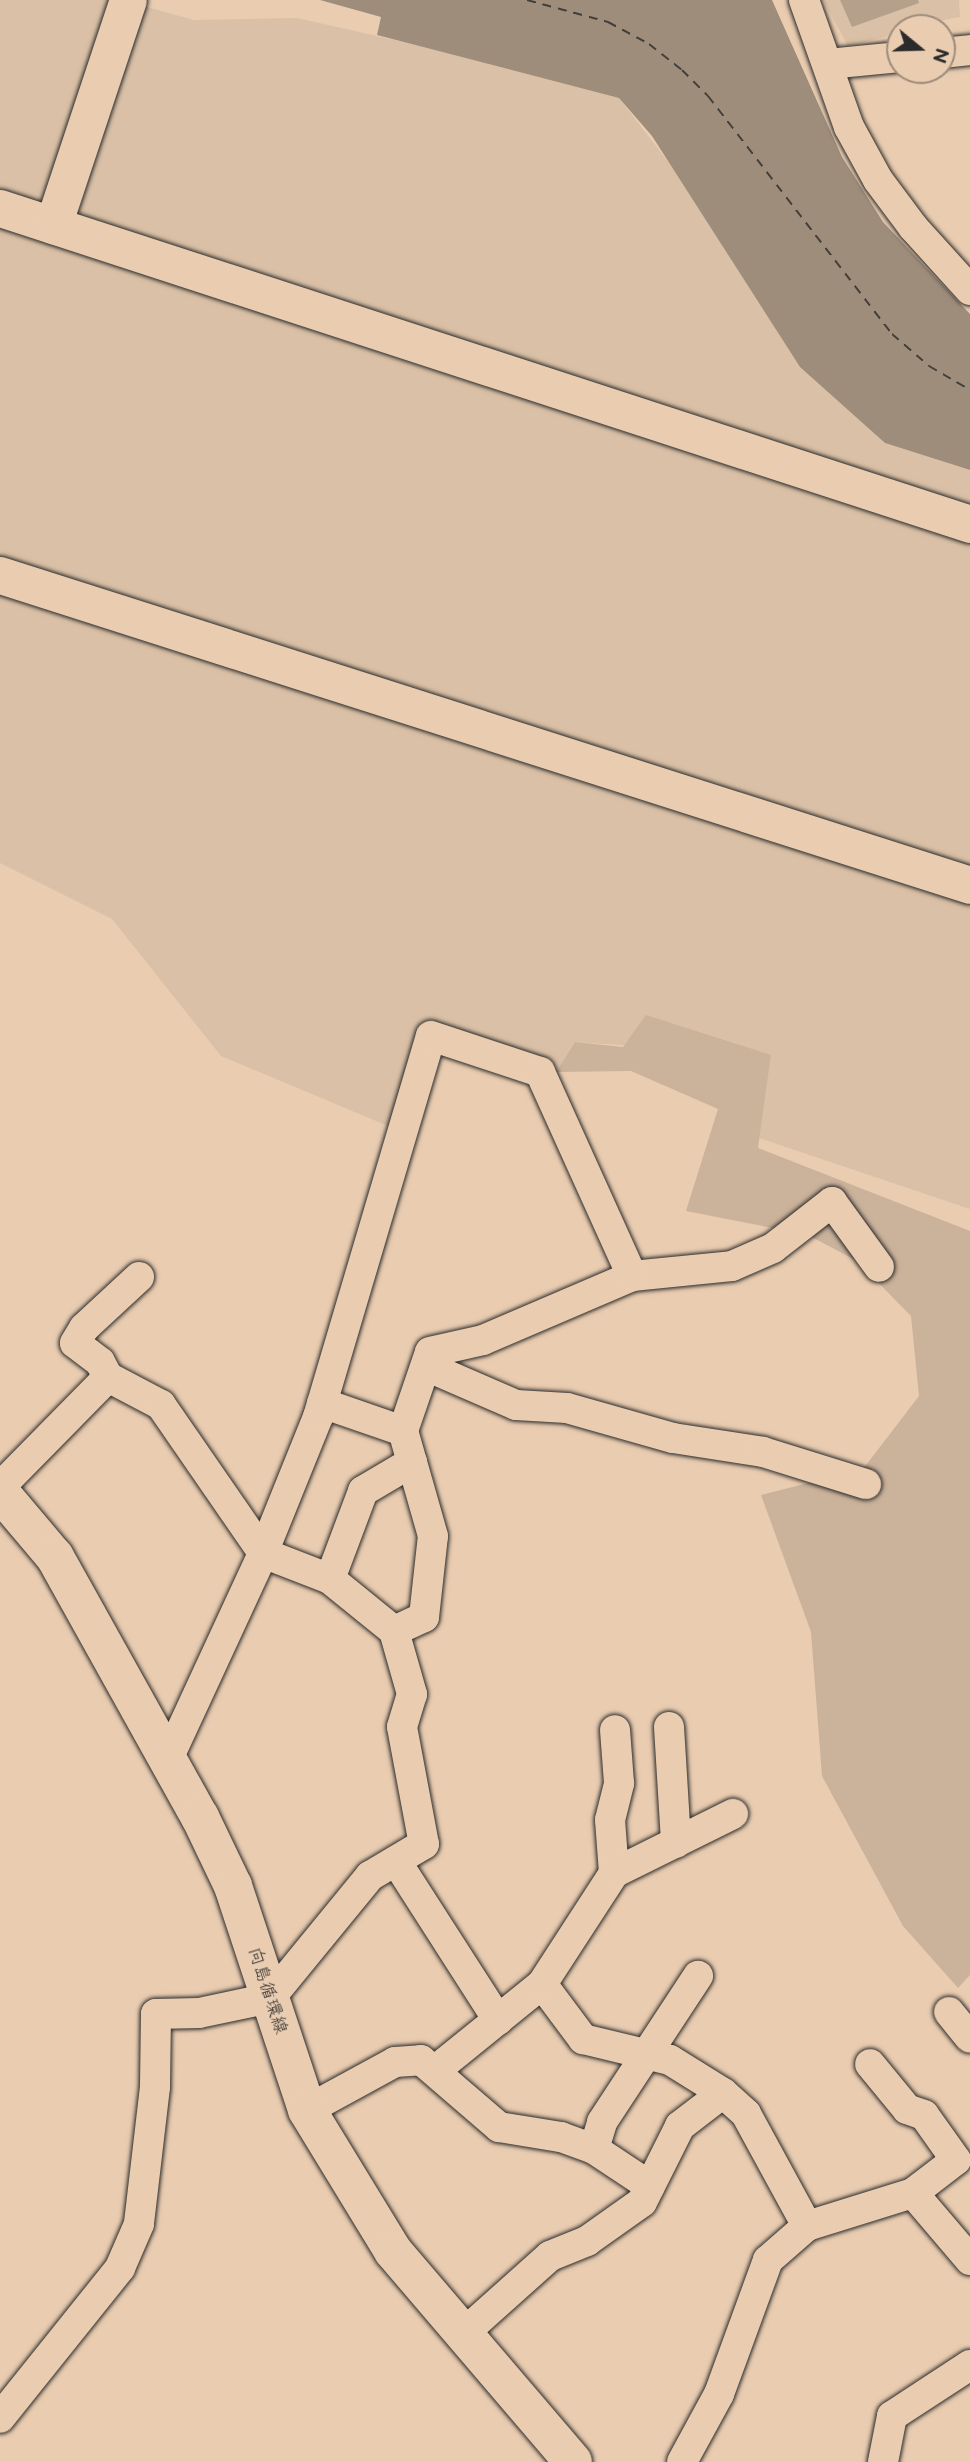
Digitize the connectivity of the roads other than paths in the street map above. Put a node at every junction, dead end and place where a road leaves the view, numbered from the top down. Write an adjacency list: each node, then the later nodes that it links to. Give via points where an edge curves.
1 (128, 0): 6 (street)
2 (804, 0): 4 (street)
3 (886, 58): 4 (street)
4 (828, 64): 7 (street, via 849,127 878,180)
5 (0, 208): 6 (street)
6 (53, 225): 8 (street)
7 (970, 290)
8 (970, 524)
9 (0, 575): 10 (street)
10 (970, 885)
11 (879, 1267): 12 (street, via 832,1202 773,1248 732,1266)
12 (632, 1276): 14 (street, via 483,1340 430,1352); 16 (street, via 540,1072 431,1036)
13 (139, 1277): 15 (street, via 84,1328 75,1343 100,1362)
14 (426, 1366): 17 (street); 19 (street, via 516,1405 567,1408 673,1438 763,1452)
15 (108, 1377): 20 (street); 22 (street, via 161,1405)
16 (322, 1403): 17 (street); 22 (street)
17 (403, 1431): 18 (street)
18 (412, 1462): 23 (street, via 363,1491); 24 (street, via 433,1536 424,1617)
19 (866, 1484)
20 (0, 1487)
21 (0, 1492): 27 (main road, 向島循環線, via 55,1557)
22 (263, 1553): 23 (street); 27 (street)
23 (330, 1579): 24 (street)
24 (394, 1631): 30 (street, via 412,1694 402,1727 424,1844)
25 (669, 1727): 29 (street)
26 (615, 1730): 31 (street, via 620,1783 610,1820)
27 (168, 1759): 34 (main road, 向島循環線, via 233,1886)
28 (733, 1814): 29 (street)
29 (676, 1843): 31 (street)
30 (396, 1861): 34 (street, via 370,1876); 36 (street)
31 (614, 1873): 33 (street)
32 (698, 1976): 38 (street)
33 (542, 1984): 36 (street); 38 (street, via 583,2039)
34 (270, 1998): 42 (main road, 向島循環線); 50 (street, via 199,2013 156,2014 155,2087 139,2224 120,2268)
35 (949, 2012): 37 (street)
36 (498, 2020): 40 (street)
37 (970, 2038)
38 (647, 2053): 41 (street, via 670,2060); 43 (street, via 602,2122)
39 (870, 2064): 45 (street, via 907,2109 924,2115 956,2160)
40 (438, 2069): 42 (street, via 421,2060 395,2062); 43 (street, via 499,2127 561,2137)
41 (723, 2093): 44 (street, via 680,2126); 46 (street, via 746,2114)
42 (307, 2110): 48 (main road, 向島循環線, via 393,2251)
43 (594, 2149): 44 (street)
44 (650, 2186): 48 (street, via 642,2202 587,2241 550,2256)
45 (913, 2193): 46 (street); 47 (street)
46 (807, 2226): 52 (street, via 768,2260 719,2394)
47 (970, 2260)
48 (465, 2332): 51 (main road, 向島循環線)
49 (970, 2365): 53 (street, via 892,2416)
50 (0, 2418)
51 (573, 2462)
52 (682, 2462)
53 (883, 2462)

